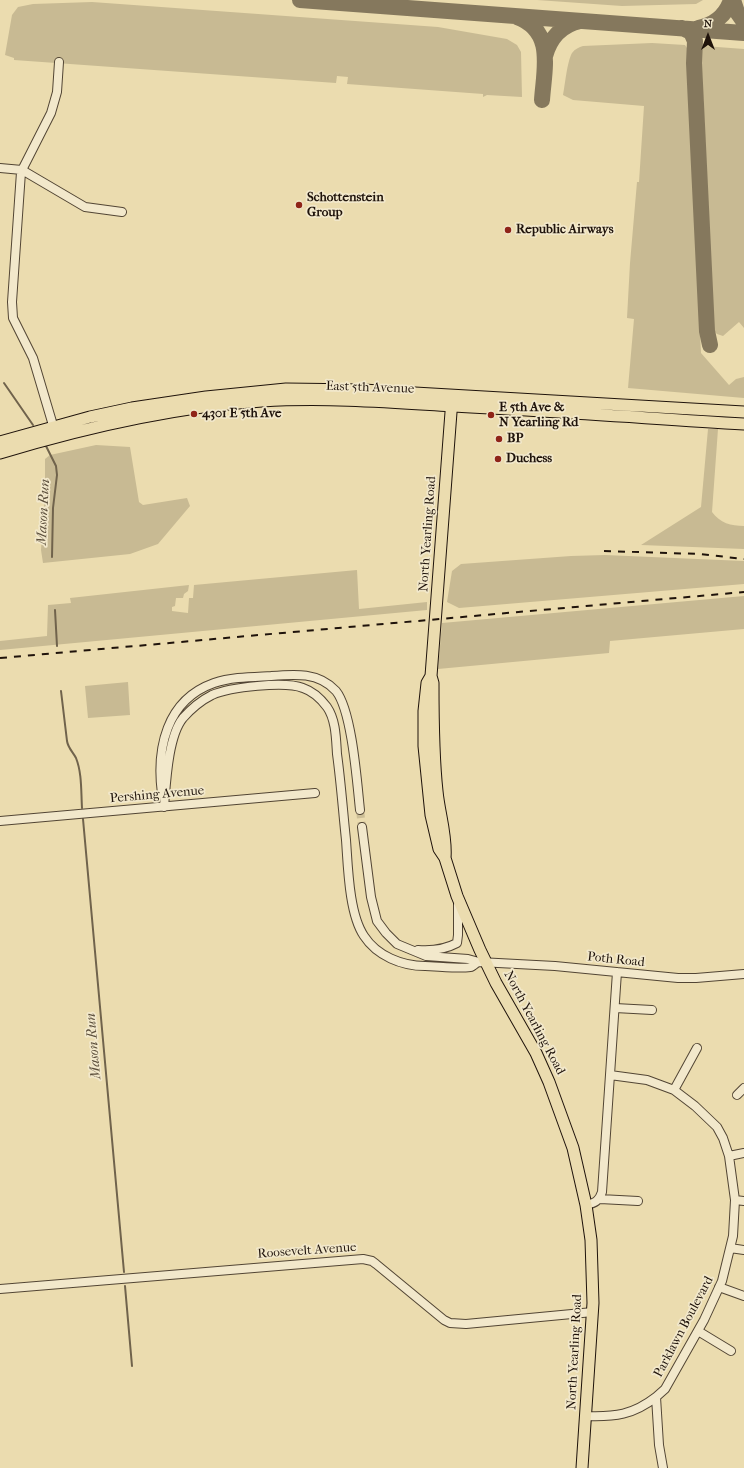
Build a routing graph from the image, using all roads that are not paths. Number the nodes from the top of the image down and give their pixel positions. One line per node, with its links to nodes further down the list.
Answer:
1 (59, 62): 3 (street)
2 (0, 168): 3 (street)
3 (22, 170): 4 (street); 8 (street)
4 (122, 212)
5 (452, 400): 6 (main road, East 5th Avenue); 7 (main road, East 5th Avenue); 8 (main road, East 5th Avenue); 16 (main road, North Yearling Road)
6 (744, 412)
7 (744, 424)
8 (55, 432): 9 (main road, East 5th Avenue); 10 (main road, East 5th Avenue)
9 (0, 442)
10 (0, 453)
11 (315, 793): 12 (street, Pershing Avenue)
12 (164, 807): 13 (street); 14 (street, Pershing Avenue); 18 (street)
13 (360, 810)
14 (0, 821)
15 (362, 827): 17 (street)
16 (457, 896): 17 (street); 18 (main road, North Yearling Road)
17 (412, 950): 18 (street)
18 (482, 962): 19 (street, Poth Road); 34 (main road, North Yearling Road)
19 (618, 972): 20 (street, Poth Road); 21 (street)
20 (744, 974)
21 (615, 1008): 22 (street); 24 (street)
22 (652, 1010)
23 (696, 1048): 26 (street)
24 (610, 1075): 26 (street, Parklawn Boulevard); 30 (street)
25 (744, 1088): 27 (street)
26 (674, 1090): 29 (street, Parklawn Boulevard)
27 (737, 1095)
28 (744, 1153): 29 (street)
29 (729, 1156): 31 (street, Parklawn Boulevard)
30 (600, 1199): 32 (street); 34 (street)
31 (735, 1200): 33 (street); 35 (street, Parklawn Boulevard)
32 (638, 1201)
33 (744, 1201)
34 (586, 1205): 40 (main road, North Yearling Road)
35 (730, 1248): 36 (street); 37 (street, Parklawn Boulevard)
36 (744, 1250)
37 (720, 1287): 39 (street); 41 (street, Parklawn Boulevard)
38 (0, 1289): 40 (street, Roosevelt Avenue)
39 (744, 1296)
40 (593, 1312): 44 (main road, North Yearling Road)
41 (698, 1331): 42 (street); 43 (street, Parklawn Boulevard)
42 (731, 1351)
43 (656, 1397): 44 (street, Parklawn Boulevard); 46 (street, Parklawn Boulevard)
44 (586, 1416): 45 (main road, North Yearling Road)
45 (582, 1468)
46 (663, 1468)

